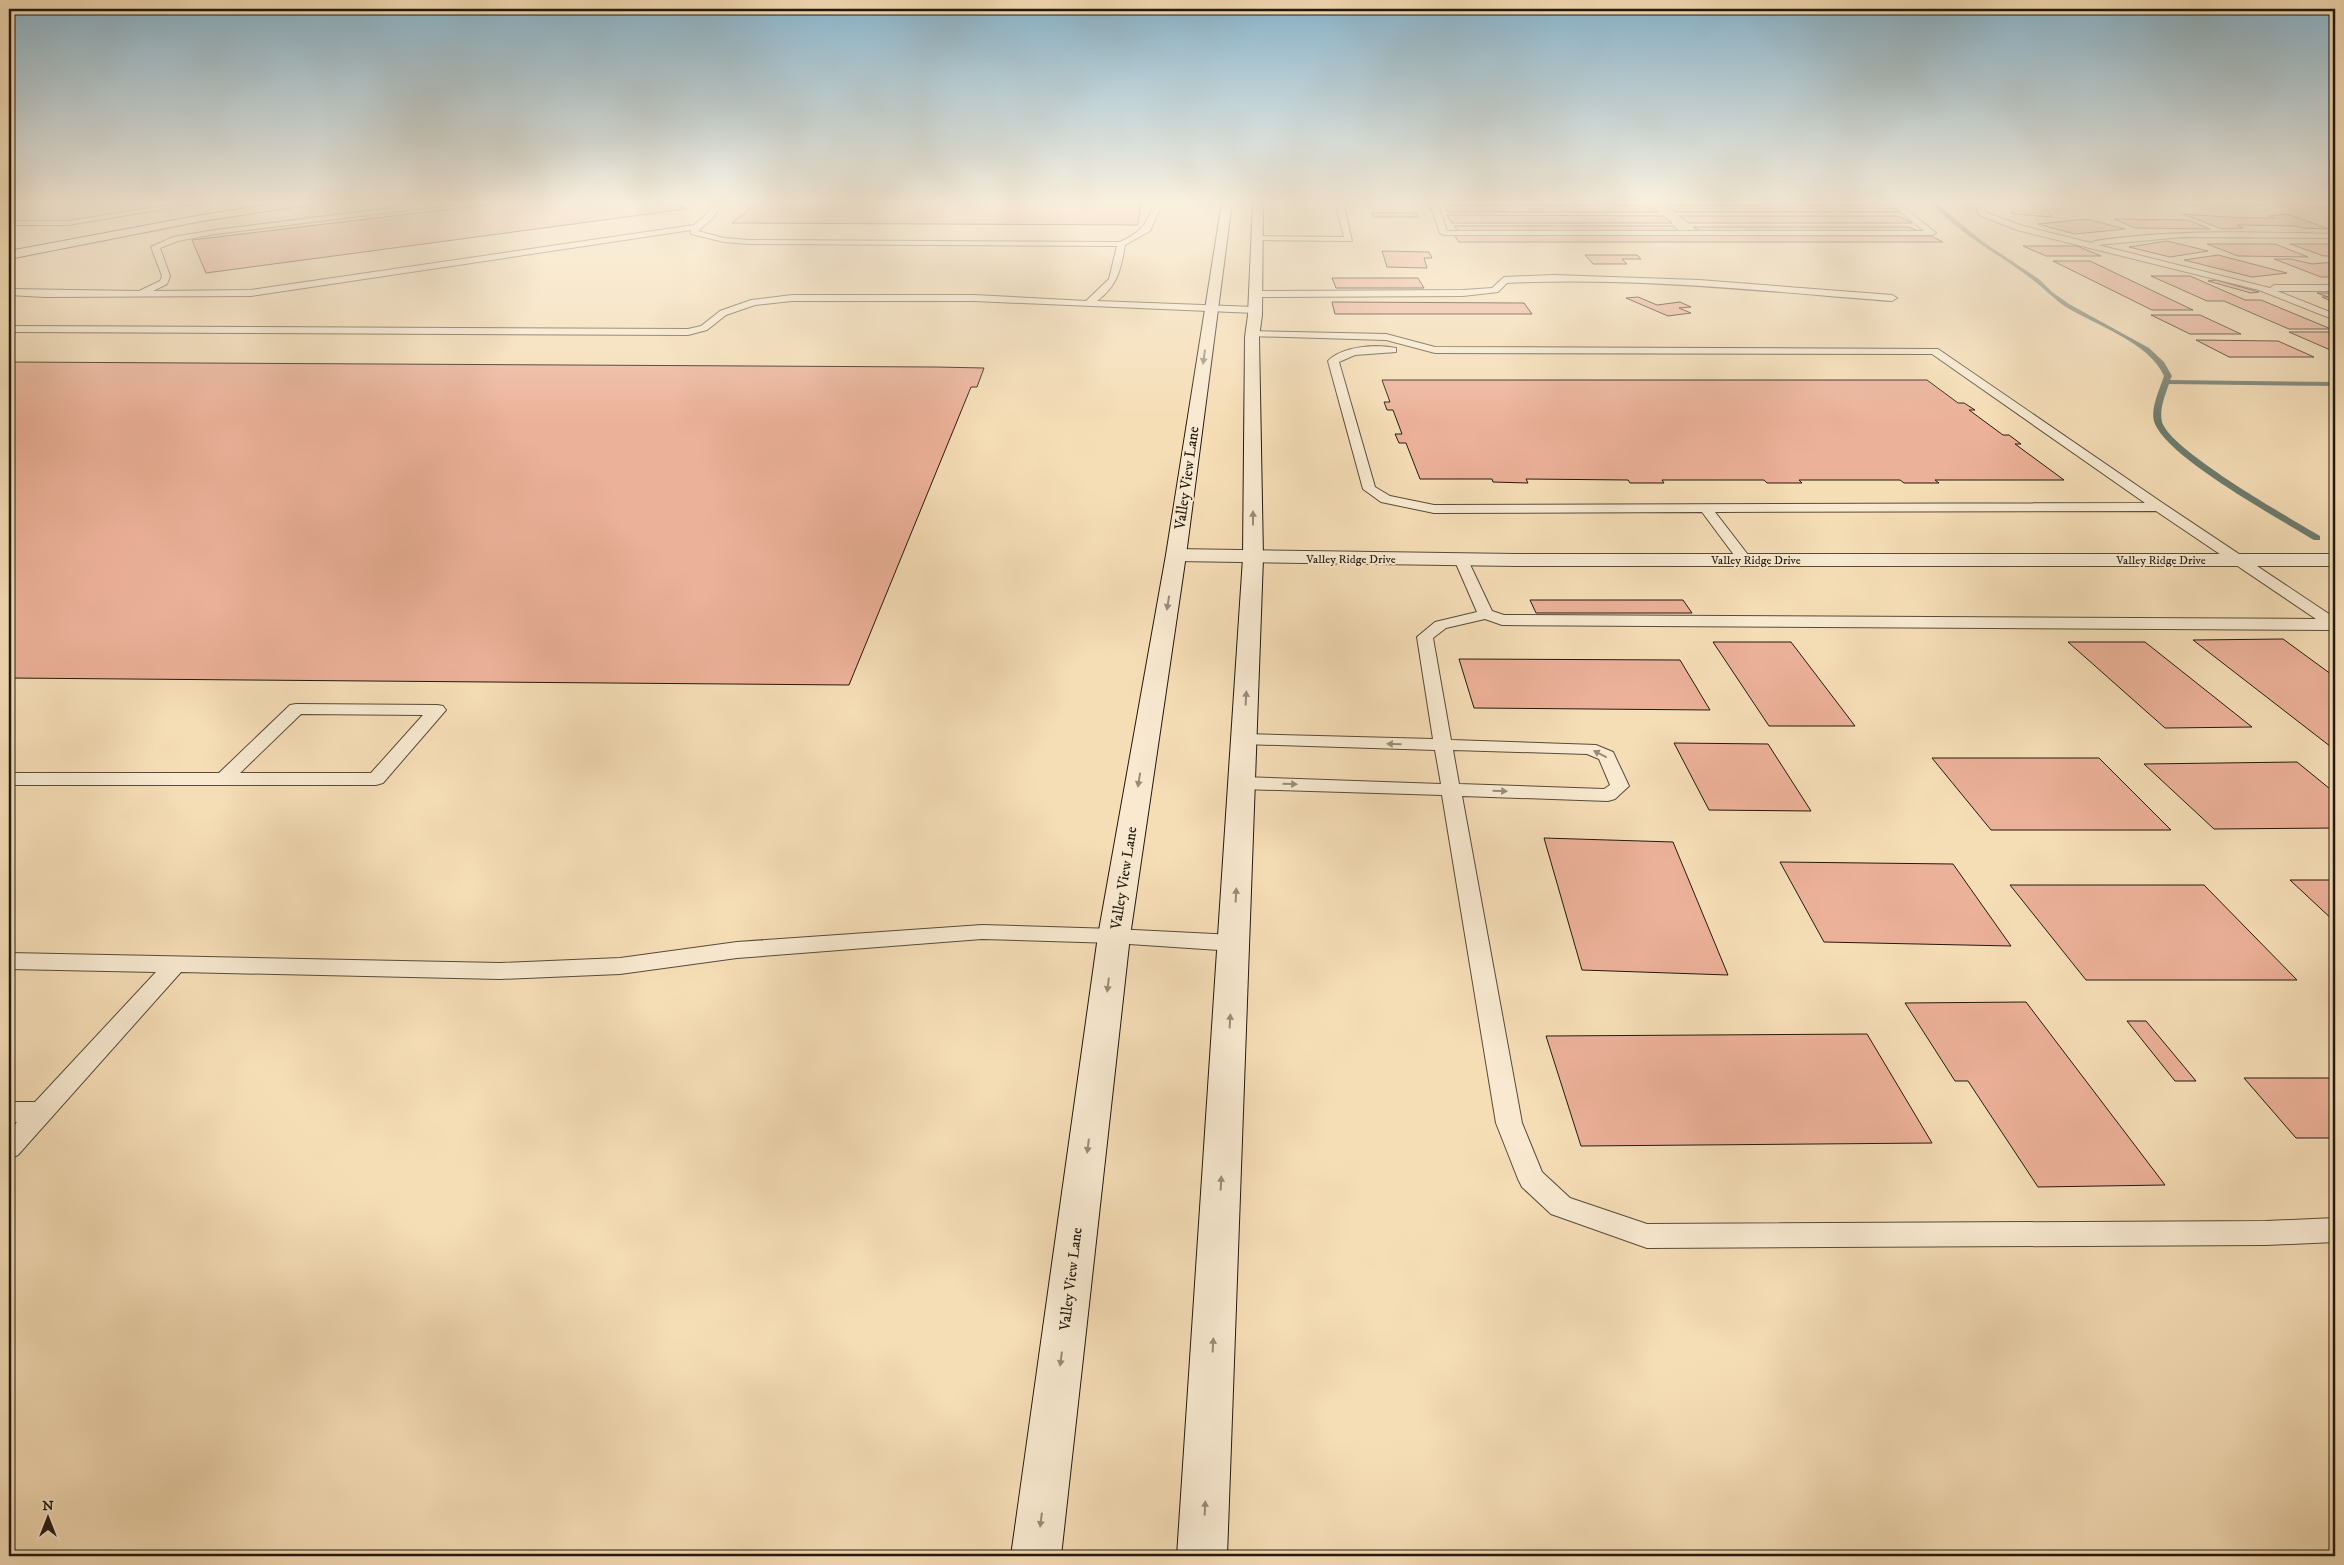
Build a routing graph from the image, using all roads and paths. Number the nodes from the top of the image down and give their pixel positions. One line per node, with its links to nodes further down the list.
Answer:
1 (166, 275): 10 (lane)
2 (372, 275): 10 (lane)
3 (1115, 275): 13 (lane)
4 (1215, 275): 14 (main road, Valley View Lane)
5 (1256, 275): 11 (main road)
6 (2210, 275): 7 (lane)
7 (2262, 288): 8 (lane); 16 (lane)
8 (2335, 288)
9 (9, 292): 10 (lane)
10 (138, 294)
11 (1255, 294): 12 (lane); 15 (main road)
12 (1892, 298)
13 (1088, 304): 14 (lane); 17 (lane)
14 (1210, 309): 15 (lane); 22 (main road, Valley View Lane, one-way to 22)
15 (1255, 310): 18 (main road)
16 (2335, 316)
17 (9, 329)
18 (1252, 334): 19 (lane); 23 (main road, one-way to 18)
19 (1435, 350): 20 (lane); 21 (lane)
20 (2159, 507): 21 (lane); 26 (lane)
21 (1706, 509): 25 (lane)
22 (1176, 555): 23 (main road, Valley Ridge Drive); 37 (main road, Valley View Lane, one-way to 37)
23 (1253, 558): 24 (main road, Valley Ridge Drive); 30 (main road, one-way to 23)
24 (1461, 559): 25 (main road, Valley Ridge Drive); 28 (lane)
25 (1745, 560): 26 (main road, Valley Ridge Drive)
26 (2241, 560): 27 (main road, Valley Ridge Drive); 29 (lane)
27 (2335, 560)
28 (1486, 614): 29 (lane); 31 (lane)
29 (2334, 625)
30 (1244, 739): 31 (lane, one-way to 30); 34 (main road)
31 (1443, 745): 36 (lane); 36 (lane, one-way to 31)
32 (9, 779): 33 (lane); 35 (lane)
33 (224, 779): 33 (lane)
34 (1242, 783): 36 (lane, one-way to 36); 38 (main road, one-way to 34)
35 (9, 786)
36 (1451, 790): 44 (lane)
37 (1114, 936): 38 (lane); 40 (lane); 45 (main road, Valley View Lane, one-way to 45)
38 (1234, 944): 46 (main road, one-way to 38)
39 (9, 961): 40 (lane)
40 (176, 964): 42 (lane)
41 (9, 1112): 42 (lane)
42 (41, 1112): 43 (lane)
43 (9, 1148)
44 (2335, 1230)
45 (1036, 1556)
46 (1202, 1556)

